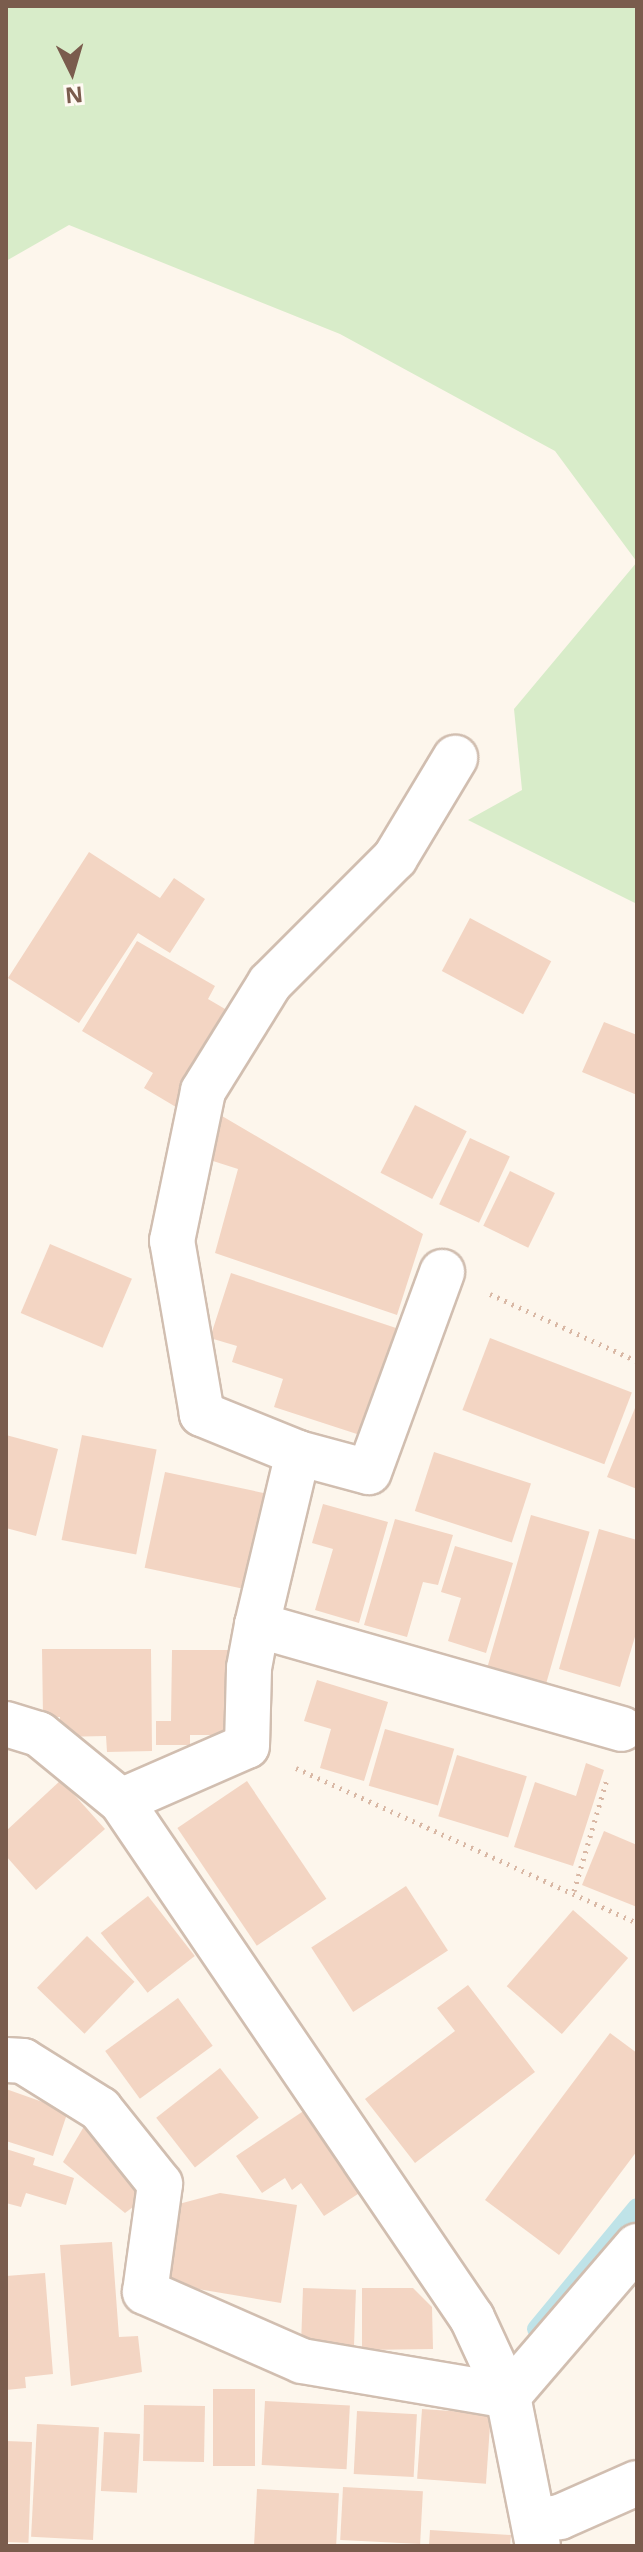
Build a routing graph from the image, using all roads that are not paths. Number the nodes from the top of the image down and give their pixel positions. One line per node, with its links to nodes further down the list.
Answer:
1 (455, 758): 3 (street)
2 (442, 1272): 3 (street)
3 (298, 1453): 4 (street)
4 (257, 1625): 6 (street); 7 (street)
5 (6, 1724): 7 (street)
6 (621, 1729)
7 (121, 1801): 10 (street)
8 (6, 2060): 10 (street)
9 (637, 2246): 10 (street)
10 (508, 2396): 12 (street)
11 (637, 2483): 12 (street)
12 (536, 2534)

